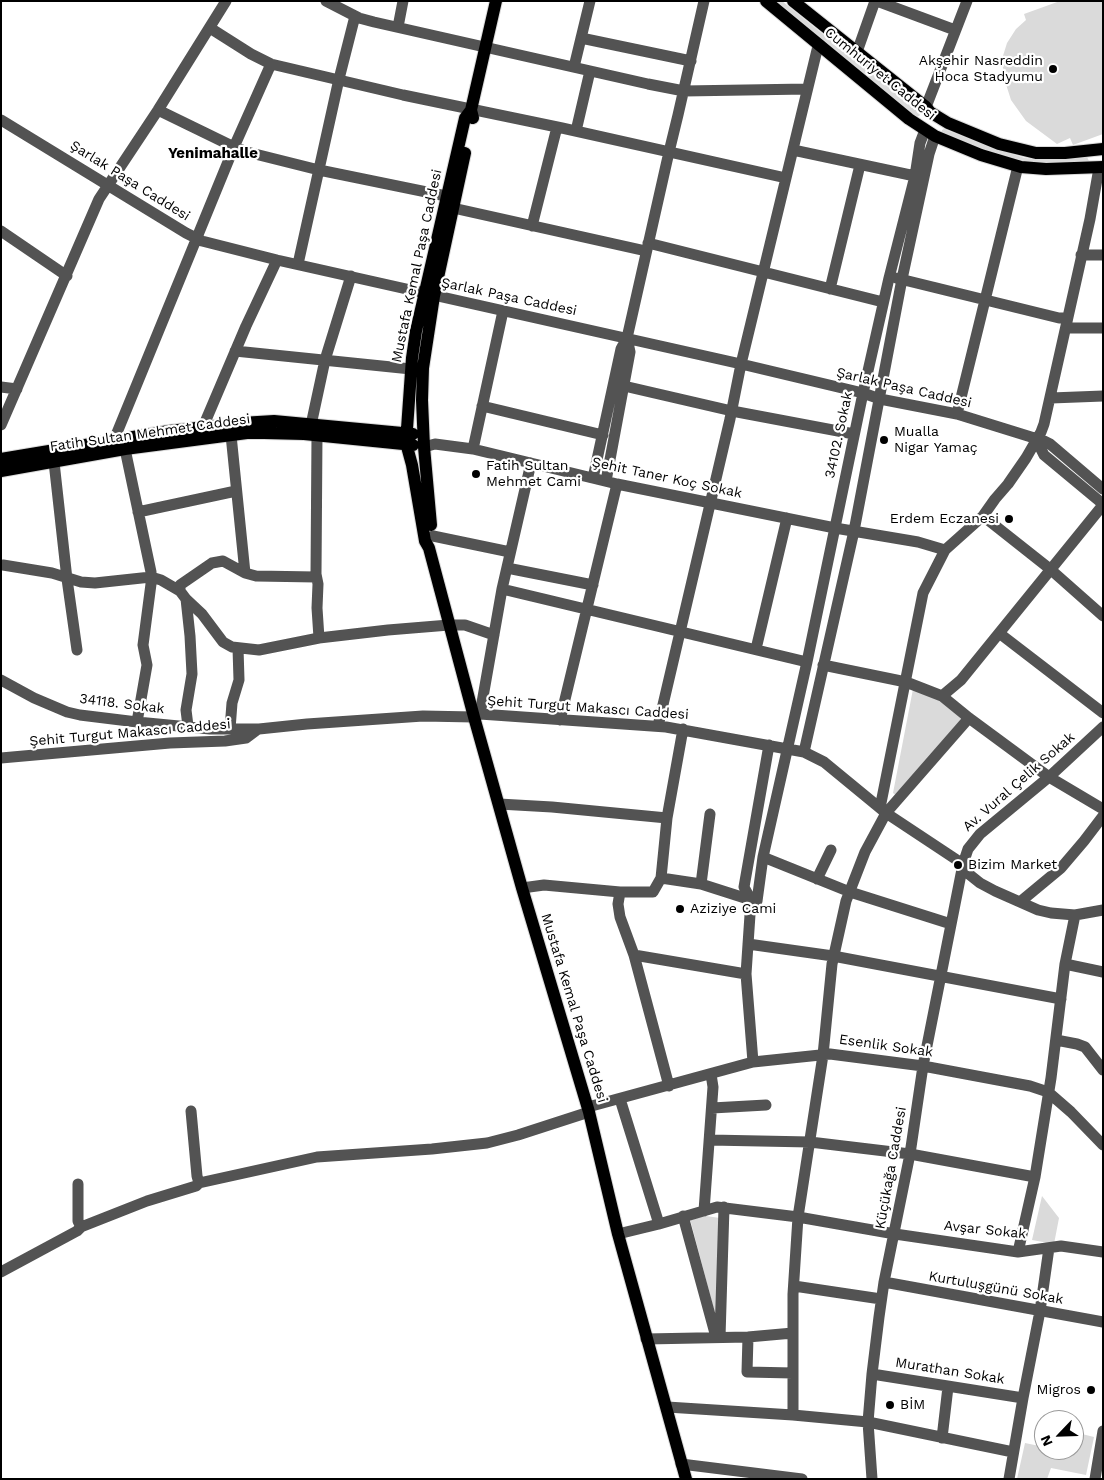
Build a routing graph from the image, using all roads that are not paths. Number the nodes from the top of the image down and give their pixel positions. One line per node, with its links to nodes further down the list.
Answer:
1 (226, 1): 12 (street)
2 (326, 1): 11 (street)
3 (403, 1): 13 (street)
4 (496, 1): 17 (main road, Mustafa Kemal Paşa Caddesi)
5 (590, 1): 15 (street)
6 (704, 1): 19 (street)
7 (766, 1): 16 (main road, Cumhuriyet Caddesi)
8 (793, 1): 18 (main road, Cumhuriyet Caddesi)
9 (876, 1): 14 (street); 18 (street)
10 (967, 1): 14 (street)
11 (355, 16): 13 (street); 23 (street)
12 (210, 28): 20 (street); 26 (street)
13 (398, 28): 17 (street)
14 (955, 30): 28 (street)
15 (581, 38): 19 (street); 21 (street)
16 (820, 45): 24 (street); 32 (main road, Cumhuriyet Caddesi)
17 (486, 47): 21 (street); 27 (main road, Mustafa Kemal Paşa Caddesi)
18 (857, 52): 28 (main road, Cumhuriyet Caddesi)
19 (690, 61): 25 (street)
20 (272, 64): 23 (street); 33 (street)
21 (574, 67): 22 (street)
22 (590, 71): 25 (street); 31 (street)
23 (339, 79): 27 (street); 40 (street)
24 (808, 89): 25 (street); 34 (street)
25 (684, 90): 36 (street)
26 (158, 110): 33 (street); 43 (street)
27 (471, 110): 30 (street); 44 (main road, Mustafa Kemal Paşa Caddesi); 45 (main road, Mustafa Kemal Paşa Caddesi)
28 (930, 111): 32 (main road); 35 (main road, Cumhuriyet Caddesi)
29 (1, 120): 43 (street, Şarlak Paşa Caddesi)
30 (557, 127): 31 (street); 46 (street)
31 (576, 131): 36 (street)
32 (930, 133): 38 (main road, Cumhuriyet Caddesi); 41 (street, 34102. Sokak); 58 (street)
33 (234, 147): 40 (street); 48 (street)
34 (793, 150): 37 (street); 42 (street)
35 (1100, 150): 39 (main road)
36 (668, 152): 42 (street); 49 (street)
37 (860, 165): 41 (street); 59 (street)
38 (1018, 166): 39 (main road, Cumhuriyet Caddesi); 61 (street)
39 (1101, 168): 50 (street)
40 (319, 170): 44 (street); 53 (street)
41 (914, 176): 57 (street, 34102. Sokak)
42 (786, 178): 54 (street)
43 (109, 185): 48 (street, Şarlak Paşa Caddesi); 55 (street)
44 (446, 196): 60 (main road, Mustafa Kemal Paşa Caddesi)
45 (453, 208): 46 (street); 60 (main road, Mustafa Kemal Paşa Caddesi)
46 (532, 226): 49 (street)
47 (1, 231): 55 (street)
48 (197, 239): 52 (street, Şarlak Paşa Caddesi); 89 (street)
49 (647, 247): 54 (street); 66 (street)
50 (1081, 255): 51 (street); 64 (street)
51 (1103, 255)
52 (277, 260): 53 (street, Şarlak Paşa Caddesi); 67 (street)
53 (298, 264): 56 (street, Şarlak Paşa Caddesi)
54 (763, 272): 59 (street); 69 (street)
55 (66, 276): 73 (street)
56 (351, 276): 60 (street, Şarlak Paşa Caddesi); 68 (street)
57 (889, 278): 58 (street); 62 (street, 34102. Sokak)
58 (902, 279): 61 (street); 77 (street)
59 (830, 289): 62 (street)
60 (429, 295): 63 (street, Şarlak Paşa Caddesi); 70 (main road, Mustafa Kemal Paşa Caddesi); 90 (main road, Mustafa Kemal Paşa Caddesi)
61 (986, 300): 64 (street); 80 (street)
62 (883, 302): 74 (street, 34102. Sokak)
63 (503, 311): 66 (street, Şarlak Paşa Caddesi); 78 (street)
64 (1067, 323): 65 (street); 76 (street)
65 (1103, 328)
66 (627, 338): 69 (street, Şarlak Paşa Caddesi); 72 (street); 86 (street)
67 (235, 351): 68 (street); 82 (street)
68 (325, 360): 70 (street); 83 (street)
69 (741, 364): 74 (street, Şarlak Paşa Caddesi); 79 (street)
70 (411, 369): 87 (main road, Mustafa Kemal Paşa Caddesi)
71 (1, 386): 73 (street)
72 (624, 386): 79 (street); 98 (street)
73 (17, 389): 81 (street)
74 (863, 393): 77 (street, Şarlak Paşa Caddesi); 84 (street, 34102. Sokak)
75 (1103, 396): 76 (street)
76 (1051, 398): 88 (street)
77 (880, 399): 80 (street, Şarlak Paşa Caddesi); 108 (street)
78 (482, 406): 86 (street); 92 (street)
79 (732, 411): 84 (street); 102 (street)
80 (957, 414): 88 (street, Şarlak Paşa Caddesi)
81 (1, 425)
82 (203, 427): 83 (main road, Fatih Sultan Mehmet Caddesi); 89 (main road, Fatih Sultan Mehmet Caddesi)
83 (314, 430): 85 (main road, Fatih Sultan Mehmet Caddesi); 87 (main road, Fatih Sultan Mehmet Caddesi); 117 (street)
84 (854, 434): 107 (street, 34102. Sokak)
85 (231, 435): 91 (main road, Fatih Sultan Mehmet Caddesi); 101 (street)
86 (603, 435): 97 (street)
87 (406, 438): 90 (main road, Fatih Sultan Mehmet Caddesi); 109 (main road, Mustafa Kemal Paşa Caddesi)
88 (1036, 439): 100 (street, Şarlak Paşa Caddesi); 103 (street); 105 (street)
89 (114, 440): 93 (main road, Fatih Sultan Mehmet Caddesi)
90 (427, 442): 92 (street, Şehit Taner Koç Sokak); 109 (main road, Mustafa Kemal Paşa Caddesi)
91 (125, 449): 94 (main road, Fatih Sultan Mehmet Caddesi); 104 (street)
92 (473, 449): 95 (street, Şehit Taner Koç Sokak)
93 (1, 459)
94 (54, 462): 96 (main road, Fatih Sultan Mehmet Caddesi); 118 (street)
95 (531, 463): 97 (street, Şehit Taner Koç Sokak); 111 (street)
96 (1, 471)
97 (594, 478): 98 (street, Şehit Taner Koç Sokak)
98 (606, 481): 99 (street, Şehit Taner Koç Sokak)
99 (618, 484): 102 (street, Şehit Taner Koç Sokak); 119 (street)
100 (1103, 489)
101 (236, 491): 104 (street); 115 (street)
102 (710, 502): 106 (street, Şehit Taner Koç Sokak); 125 (street)
103 (1103, 504): 114 (street)
104 (138, 512): 116 (street)
105 (983, 516): 110 (street); 114 (street)
106 (787, 518): 107 (street, Şehit Taner Koç Sokak); 130 (street)
107 (835, 528): 108 (street, Şehit Taner Koç Sokak); 132 (street, 34102. Sokak)
108 (854, 531): 110 (street, Şehit Taner Koç Sokak); 133 (street)
109 (431, 542): 111 (street); 124 (main road, Mustafa Kemal Paşa Caddesi)
110 (945, 550): 135 (street)
111 (510, 552): 113 (street)
112 (2, 565): 118 (street)
113 (507, 568): 119 (street); 120 (street)
114 (1050, 569): 123 (street); 126 (street)
115 (245, 573): 117 (street); 121 (street)
116 (151, 577): 118 (street); 121 (street); 141 (street)
117 (316, 577): 128 (street)
118 (66, 578): 131 (street)
119 (593, 585): 122 (street)
120 (502, 589): 122 (street); 127 (street)
121 (183, 595): 129 (street); 142 (street)
122 (587, 609): 125 (street); 140 (street)
123 (1103, 616)
124 (449, 625): 127 (street); 128 (street); 138 (main road, Mustafa Kemal Paşa Caddesi)
125 (679, 632): 130 (street); 143 (street)
126 (999, 633): 136 (street); 137 (street)
127 (494, 635): 138 (street)
128 (319, 638): 129 (street)
129 (238, 648): 145 (street)
130 (756, 649): 132 (street)
131 (77, 650)
132 (807, 662): 149 (street, 34102. Sokak)
133 (823, 665): 135 (street); 150 (street)
134 (1, 680): 141 (street, 34118. Sokak)
135 (906, 682): 136 (street); 155 (street)
136 (942, 696): 139 (street)
137 (1103, 713)
138 (477, 716): 140 (street, Şehit Turgut Makascı Caddesi); 146 (street, Şehit Turgut Makascı Caddesi); 153 (main road, Mustafa Kemal Paşa Caddesi)
139 (968, 718): 152 (street); 155 (street)
140 (560, 720): 143 (street, Şehit Turgut Makascı Caddesi)
141 (138, 722): 142 (street, 34118. Sokak)
142 (188, 726): 145 (street, Şehit Turgut Makascı Caddesi)
143 (658, 726): 147 (street, Şehit Turgut Makascı Caddesi)
144 (1103, 727): 152 (street, Av. Vural Çelik Sokak)
145 (230, 729): 146 (street, Şehit Turgut Makascı Caddesi)
146 (259, 729): 151 (street, Şehit Turgut Makascı Caddesi)
147 (682, 729): 148 (street, Şehit Turgut Makascı Caddesi); 158 (street)
148 (769, 745): 149 (street, Şehit Turgut Makascı Caddesi); 168 (street)
149 (788, 749): 150 (street, Şehit Turgut Makascı Caddesi); 160 (street, 34102. Sokak)
150 (804, 752): 155 (street, Şehit Turgut Makascı Caddesi)
151 (1, 758)
152 (1049, 777): 154 (street); 161 (street, Av. Vural Çelik Sokak)
153 (499, 804): 158 (street); 165 (main road, Mustafa Kemal Paşa Caddesi)
154 (1103, 809)
155 (883, 810): 161 (street, Şehit Turgut Makascı Caddesi); 167 (street)
156 (710, 814): 164 (street)
157 (1103, 816): 169 (street)
158 (667, 818): 162 (street)
159 (830, 850): 163 (street)
160 (763, 857): 163 (street); 168 (street, 34102. Sokak)
161 (963, 864): 169 (street, Şehit Turgut Makascı Caddesi); 172 (street, Küçükağa Caddesi)
162 (661, 878): 164 (street); 166 (street)
163 (817, 879): 167 (street)
164 (700, 884): 168 (street)
165 (522, 888): 166 (street); 192 (main road, Mustafa Kemal Paşa Caddesi)
166 (620, 892): 174 (street)
167 (850, 892): 172 (street); 175 (street)
168 (751, 900): 173 (street)
169 (1020, 902): 171 (street, Şehit Turgut Makascı Caddesi)
170 (1103, 910): 171 (street, Şehit Turgut Makascı Caddesi)
171 (1076, 915): 176 (street)
172 (951, 924): 179 (street, Küçükağa Caddesi)
173 (748, 944): 175 (street); 178 (street)
174 (634, 955): 178 (street); 187 (street)
175 (833, 956): 179 (street); 182 (street)
176 (1065, 964): 177 (street); 180 (street)
177 (1103, 972)
178 (746, 974): 183 (street)
179 (942, 976): 180 (street); 184 (street, Küçükağa Caddesi)
180 (1061, 999): 181 (street)
181 (1056, 1040): 185 (street); 188 (street)
182 (823, 1055): 183 (street, Esenlik Sokak); 184 (street, Esenlik Sokak); 195 (street)
183 (753, 1062): 186 (street, Esenlik Sokak)
184 (923, 1066): 188 (street, Esenlik Sokak); 197 (street, Küçükağa Caddesi)
185 (1103, 1070)
186 (711, 1074): 187 (street, Esenlik Sokak); 191 (street)
187 (669, 1086): 189 (street, Esenlik Sokak)
188 (1048, 1092): 196 (street, Esenlik Sokak); 198 (street)
189 (620, 1100): 192 (street, Esenlik Sokak); 205 (street)
190 (766, 1105): 191 (street)
191 (712, 1108): 194 (street)
192 (589, 1110): 199 (street, Esenlik Sokak); 207 (main road, Mustafa Kemal Paşa Caddesi)
193 (191, 1111): 199 (street)
194 (710, 1140): 195 (street); 202 (street)
195 (810, 1142): 197 (street); 204 (street)
196 (1103, 1145)
197 (910, 1154): 198 (street); 208 (street, Küçükağa Caddesi)
198 (1035, 1176): 210 (street)
199 (199, 1183): 206 (street, Esenlik Sokak)
200 (78, 1184): 206 (street)
201 (724, 1207): 202 (street, Avşar Sokak); 204 (street, Avşar Sokak); 219 (street)
202 (704, 1211): 203 (street, Avşar Sokak)
203 (683, 1216): 205 (street, Avşar Sokak); 219 (street)
204 (798, 1216): 208 (street, Avşar Sokak); 214 (street)
205 (659, 1224): 207 (street, Avşar Sokak)
206 (81, 1227): 212 (street, Esenlik Sokak)
207 (618, 1234): 221 (main road, Mustafa Kemal Paşa Caddesi)
208 (895, 1234): 210 (street, Avşar Sokak); 213 (street, Küçükağa Caddesi)
209 (1049, 1248): 210 (street, Avşar Sokak); 211 (street, Avşar Sokak); 216 (street)
210 (1018, 1252)
211 (1103, 1252)
212 (1, 1272)
213 (884, 1282): 215 (street, Küçükağa Caddesi); 216 (street, Kurtuluşgünü Sokak)
214 (794, 1286): 215 (street); 218 (street)
215 (881, 1299): 223 (street, Küçükağa Caddesi)
216 (1040, 1311): 217 (street, Kurtuluşgünü Sokak); 225 (street)
217 (1103, 1322)
218 (793, 1333): 220 (street); 222 (street)
219 (718, 1337): 220 (street); 221 (street)
220 (748, 1337): 222 (street)
221 (646, 1339): 226 (main road, Mustafa Kemal Paşa Caddesi)
222 (793, 1373): 227 (street)
223 (872, 1374): 224 (street, Murathan Sokak); 228 (street, Küçükağa Caddesi)
224 (948, 1387): 225 (street, Murathan Sokak); 230 (street)
225 (1023, 1398): 231 (street)
226 (666, 1407): 227 (street); 232 (main road, Mustafa Kemal Paşa Caddesi)
227 (793, 1415): 228 (street)
228 (868, 1422): 230 (street); 235 (street, Küçükağa Caddesi)
229 (1103, 1431): 237 (street)
230 (942, 1438): 231 (street)
231 (1013, 1452): 236 (street)
232 (681, 1464): 233 (main road, Mustafa Kemal Paşa Caddesi); 234 (street)
233 (686, 1479)
234 (802, 1479)
235 (872, 1479)
236 (1009, 1479)
237 (1095, 1479)

